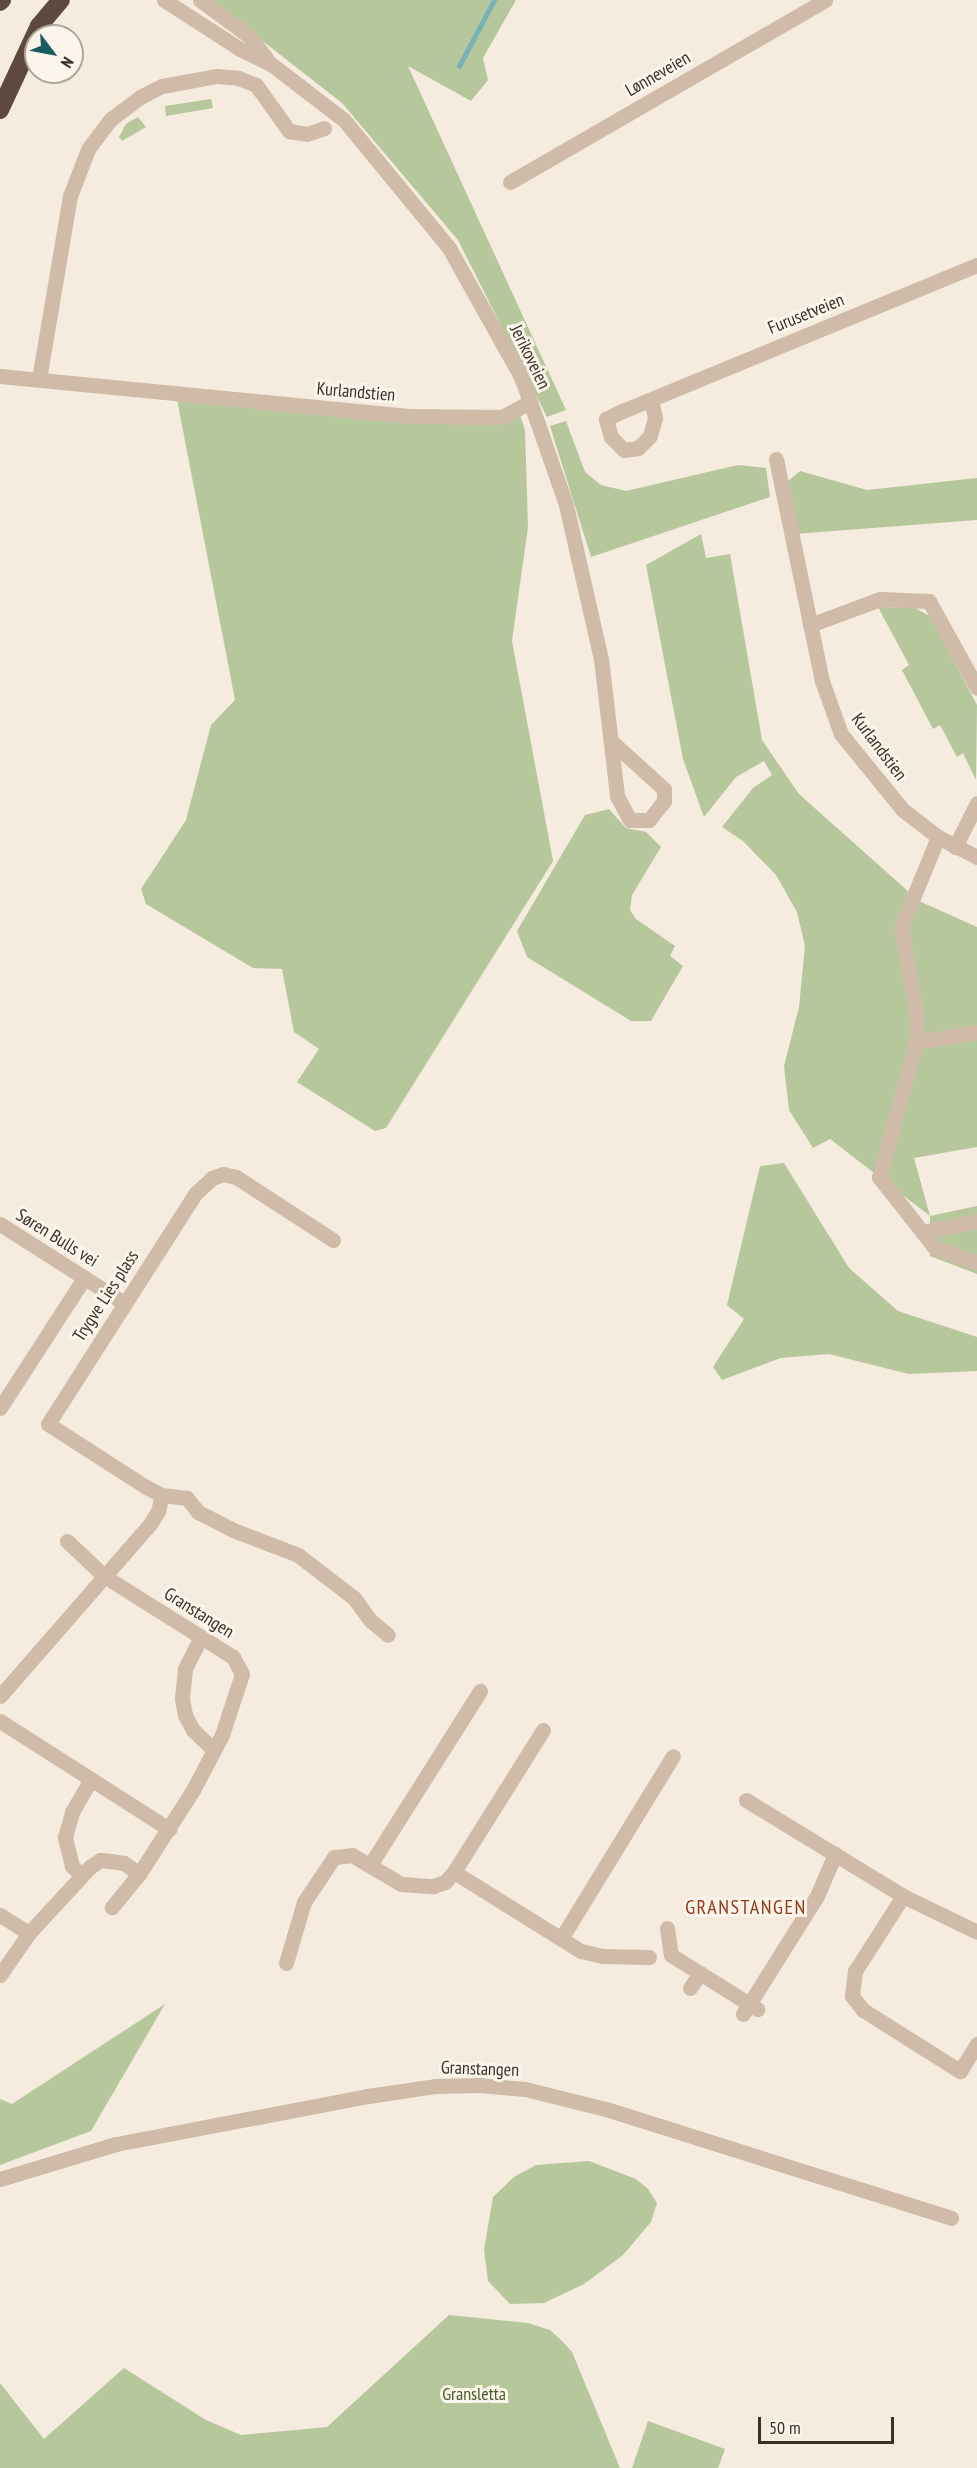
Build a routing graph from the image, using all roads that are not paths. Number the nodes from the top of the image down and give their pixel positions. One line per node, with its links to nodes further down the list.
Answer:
1 (61, 0): 6 (highway)
2 (164, 0): 5 (street, Jerikoveien)
3 (200, 0): 5 (street, Jerikoveien)
4 (825, 0): 8 (street, Lønneveien)
5 (271, 64): 13 (street, Jerikoveien)
6 (0, 110)
7 (324, 128): 11 (street)
8 (510, 182)
9 (977, 265): 12 (street, Furusetveien)
10 (0, 376): 11 (street, Kurlandstien)
11 (39, 379): 13 (street, Kurlandstien)
12 (651, 400)
13 (530, 402): 17 (street, Jerikoveien)
14 (776, 459): 15 (street, Kurlandstien)
15 (810, 625): 16 (street); 19 (street, Kurlandstien)
16 (977, 688)
17 (612, 742): 17 (street, Jerikoveien)
18 (977, 802): 20 (street)
19 (938, 837): 20 (street, Kurlandstien); 23 (street)
20 (955, 847): 21 (street, Kurlandstien)
21 (977, 857)
22 (977, 1032): 23 (street)
23 (916, 1042): 26 (street)
24 (977, 1221): 26 (street)
25 (0, 1224): 29 (street, Søren Bulls vei)
26 (922, 1232): 28 (street)
27 (333, 1240): 30 (street, Trygve Lies plass)
28 (977, 1263)
29 (84, 1278): 30 (street, Søren Bulls vei); 31 (street)
30 (124, 1303): 32 (street, Trygve Lies plass)
31 (0, 1408)
32 (162, 1495): 34 (street); 35 (street, Trygve Lies plass)
33 (67, 1541): 34 (street, Granstangen)
34 (105, 1576): 36 (street, Granstangen); 38 (street)
35 (388, 1635)
36 (201, 1636): 41 (street); 41 (street, Granstangen)
37 (480, 1691): 47 (street)
38 (0, 1696)
39 (0, 1721): 43 (street)
40 (543, 1730): 48 (street)
41 (214, 1750): 45 (street, Granstangen)
42 (673, 1756): 57 (street)
43 (91, 1779): 45 (street); 50 (street)
44 (746, 1800): 46 (street)
45 (170, 1828): 49 (street, Granstangen)
46 (835, 1854): 51 (street); 60 (street)
47 (370, 1865): 48 (street); 59 (street)
48 (454, 1872): 57 (street)
49 (139, 1874): 50 (street); 52 (street, Granstangen)
50 (81, 1875): 56 (street)
51 (903, 1896): 55 (street); 63 (street)
52 (112, 1907)
53 (0, 1915): 56 (street)
54 (667, 1928): 60 (street)
55 (977, 1932)
56 (29, 1933): 61 (street)
57 (562, 1937): 58 (street)
58 (649, 1957)
59 (286, 1963)
60 (700, 1973): 62 (street)
61 (0, 1975)
62 (690, 1988)
63 (977, 2044)
64 (0, 2179): 65 (street, Granstangen)
65 (951, 2218)

